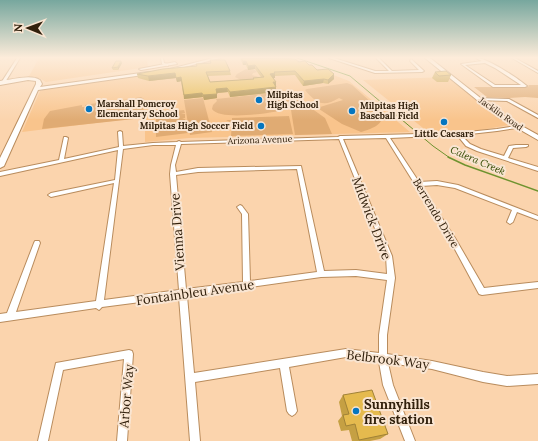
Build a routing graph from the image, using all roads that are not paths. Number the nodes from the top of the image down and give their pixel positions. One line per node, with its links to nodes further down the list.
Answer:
1 (91, 79): 7 (street)
2 (455, 79): 8 (street, Jacklin Road)
3 (458, 79): 8 (street, Jacklin Road)
4 (483, 79): 5 (street)
5 (516, 79)
6 (1, 83): 7 (street)
7 (38, 87): 23 (street)
8 (481, 98): 9 (street); 10 (street, Jacklin Road)
9 (538, 117)
10 (519, 126): 12 (street, Arizona Avenue); 13 (street, Jacklin Road); 17 (street, Jacklin Road)
11 (120, 132): 20 (street)
12 (458, 134): 14 (street, Arizona Avenue); 21 (street)
13 (538, 134)
14 (387, 136): 15 (street, Arizona Avenue); 28 (street, Berrendo Drive)
15 (340, 137): 18 (street, Arizona Avenue); 36 (street, Midwick Drive)
16 (66, 138): 22 (street)
17 (538, 138)
18 (179, 142): 20 (street, Arizona Avenue); 26 (street, Vienna Drive)
19 (526, 146): 21 (street)
20 (121, 148): 22 (street, Arizona Avenue); 27 (street)
21 (505, 159): 24 (street)
22 (61, 160): 25 (street, Arizona Avenue)
23 (0, 166)
24 (538, 169)
25 (0, 174)
26 (173, 174): 35 (street); 39 (street, Vienna Drive)
27 (117, 181): 29 (street); 40 (street)
28 (418, 184): 31 (street); 38 (street, Berrendo Drive)
29 (51, 195)
30 (240, 207): 37 (street)
31 (515, 209): 32 (street); 33 (street)
32 (538, 218)
33 (510, 222)
34 (38, 242): 41 (street)
35 (321, 274): 36 (street, Fontainbleu Avenue); 37 (street, Fontainbleu Avenue)
36 (391, 278): 43 (street, Midwick Drive)
37 (247, 285): 39 (street, Fontainbleu Avenue)
38 (538, 285)
39 (182, 295): 40 (street, Fontainbleu Avenue); 45 (street, Vienna Drive)
40 (99, 306): 41 (street, Fontainbleu Avenue)
41 (10, 317): 42 (street, Fontainbleu Avenue)
42 (0, 318)
43 (384, 359): 44 (street, Belbrook Way); 46 (street, Belbrook Way); 51 (street, Midwick Drive)
44 (284, 364): 45 (street, Belbrook Way); 47 (street)
45 (190, 378): 50 (street, Vienna Drive)
46 (538, 379)
47 (292, 411)
48 (43, 441): 49 (street, Arbor Way)
49 (122, 441)
50 (195, 441)
51 (410, 441)

